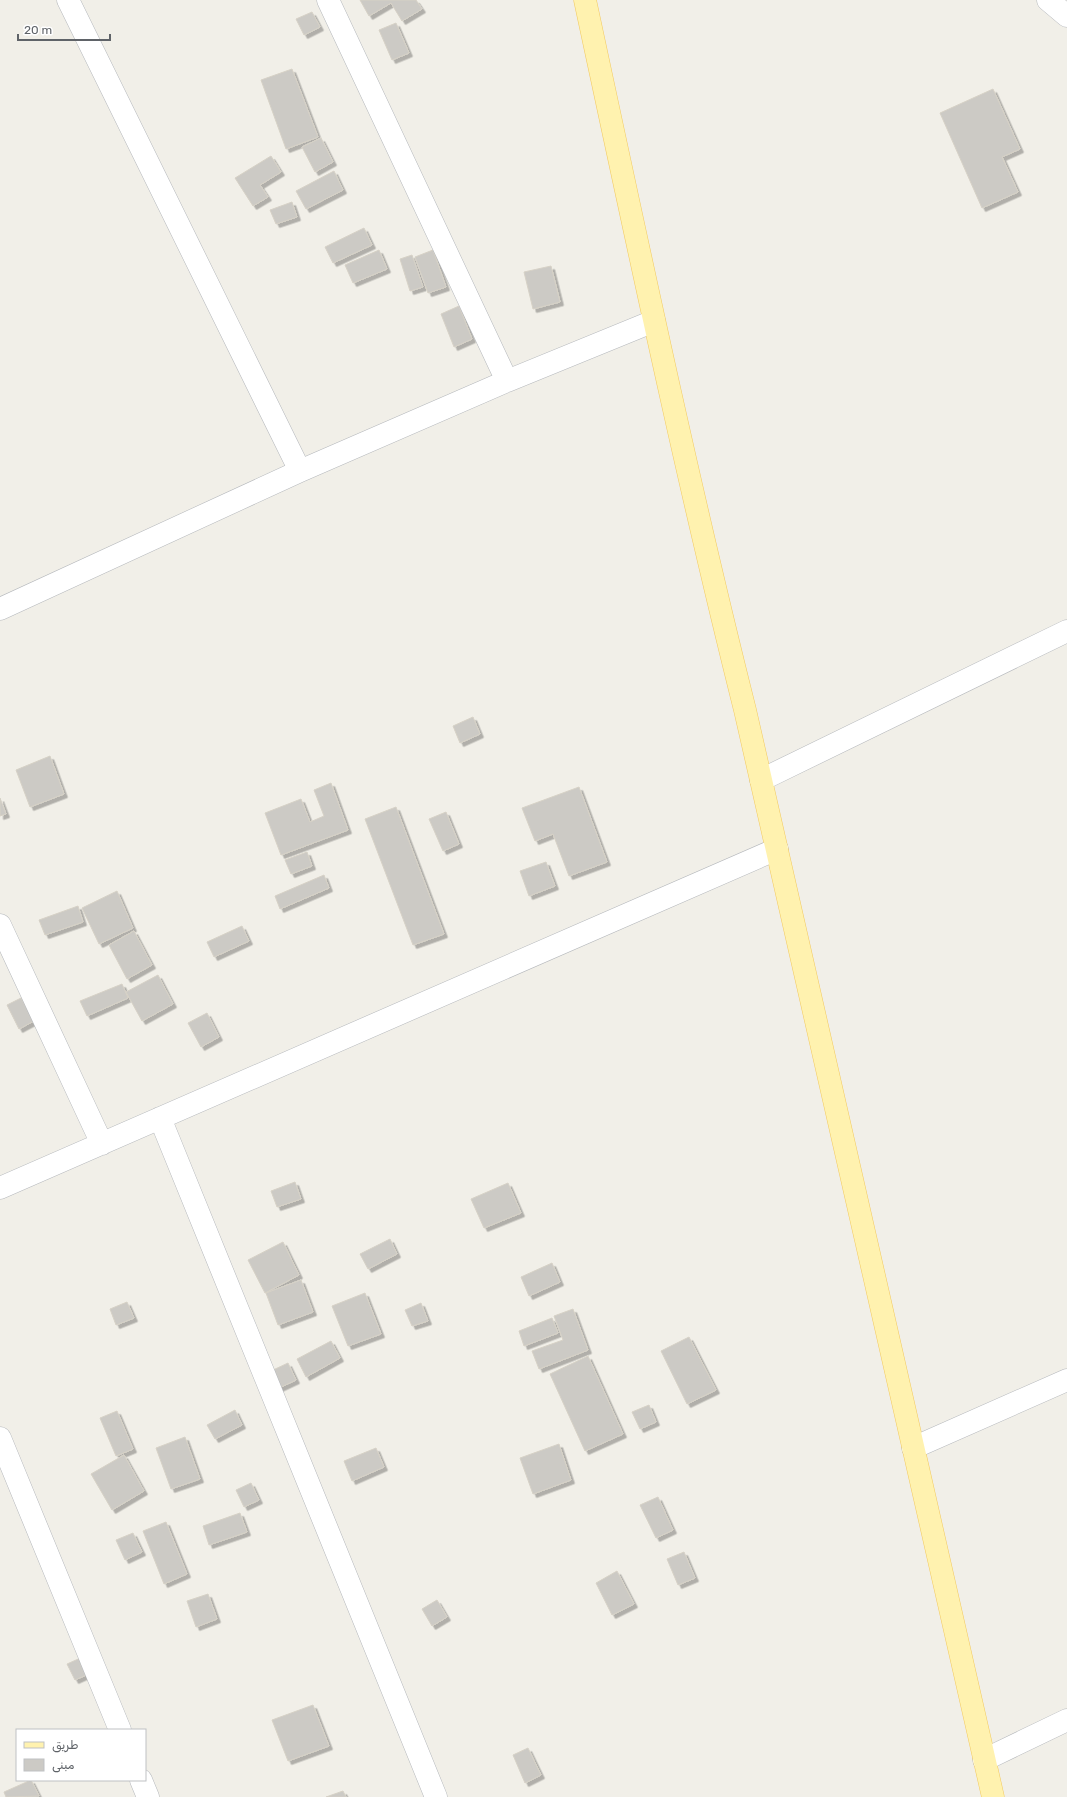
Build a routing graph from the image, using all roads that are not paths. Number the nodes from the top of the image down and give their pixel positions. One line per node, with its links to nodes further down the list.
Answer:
1 (68, 0): 8 (street)
2 (328, 0): 7 (street)
3 (585, 0): 6 (main road)
4 (1048, 0): 5 (street)
5 (1067, 16)
6 (654, 321): 7 (street); 11 (main road)
7 (507, 381): 8 (street)
8 (300, 471): 9 (street)
9 (0, 609)
10 (1067, 631): 11 (street)
11 (761, 780): 12 (main road)
12 (777, 849): 14 (street); 19 (main road)
13 (0, 925): 15 (street)
14 (160, 1118): 15 (street); 25 (street)
15 (102, 1144): 16 (street)
16 (0, 1188)
17 (1067, 1380): 19 (street)
18 (0, 1438): 21 (street)
19 (913, 1448): 22 (main road)
20 (1067, 1720): 22 (street)
21 (120, 1729)
22 (984, 1760): 26 (main road)
23 (141, 1781): 24 (street)
24 (148, 1797)
25 (436, 1797)
26 (993, 1797)

